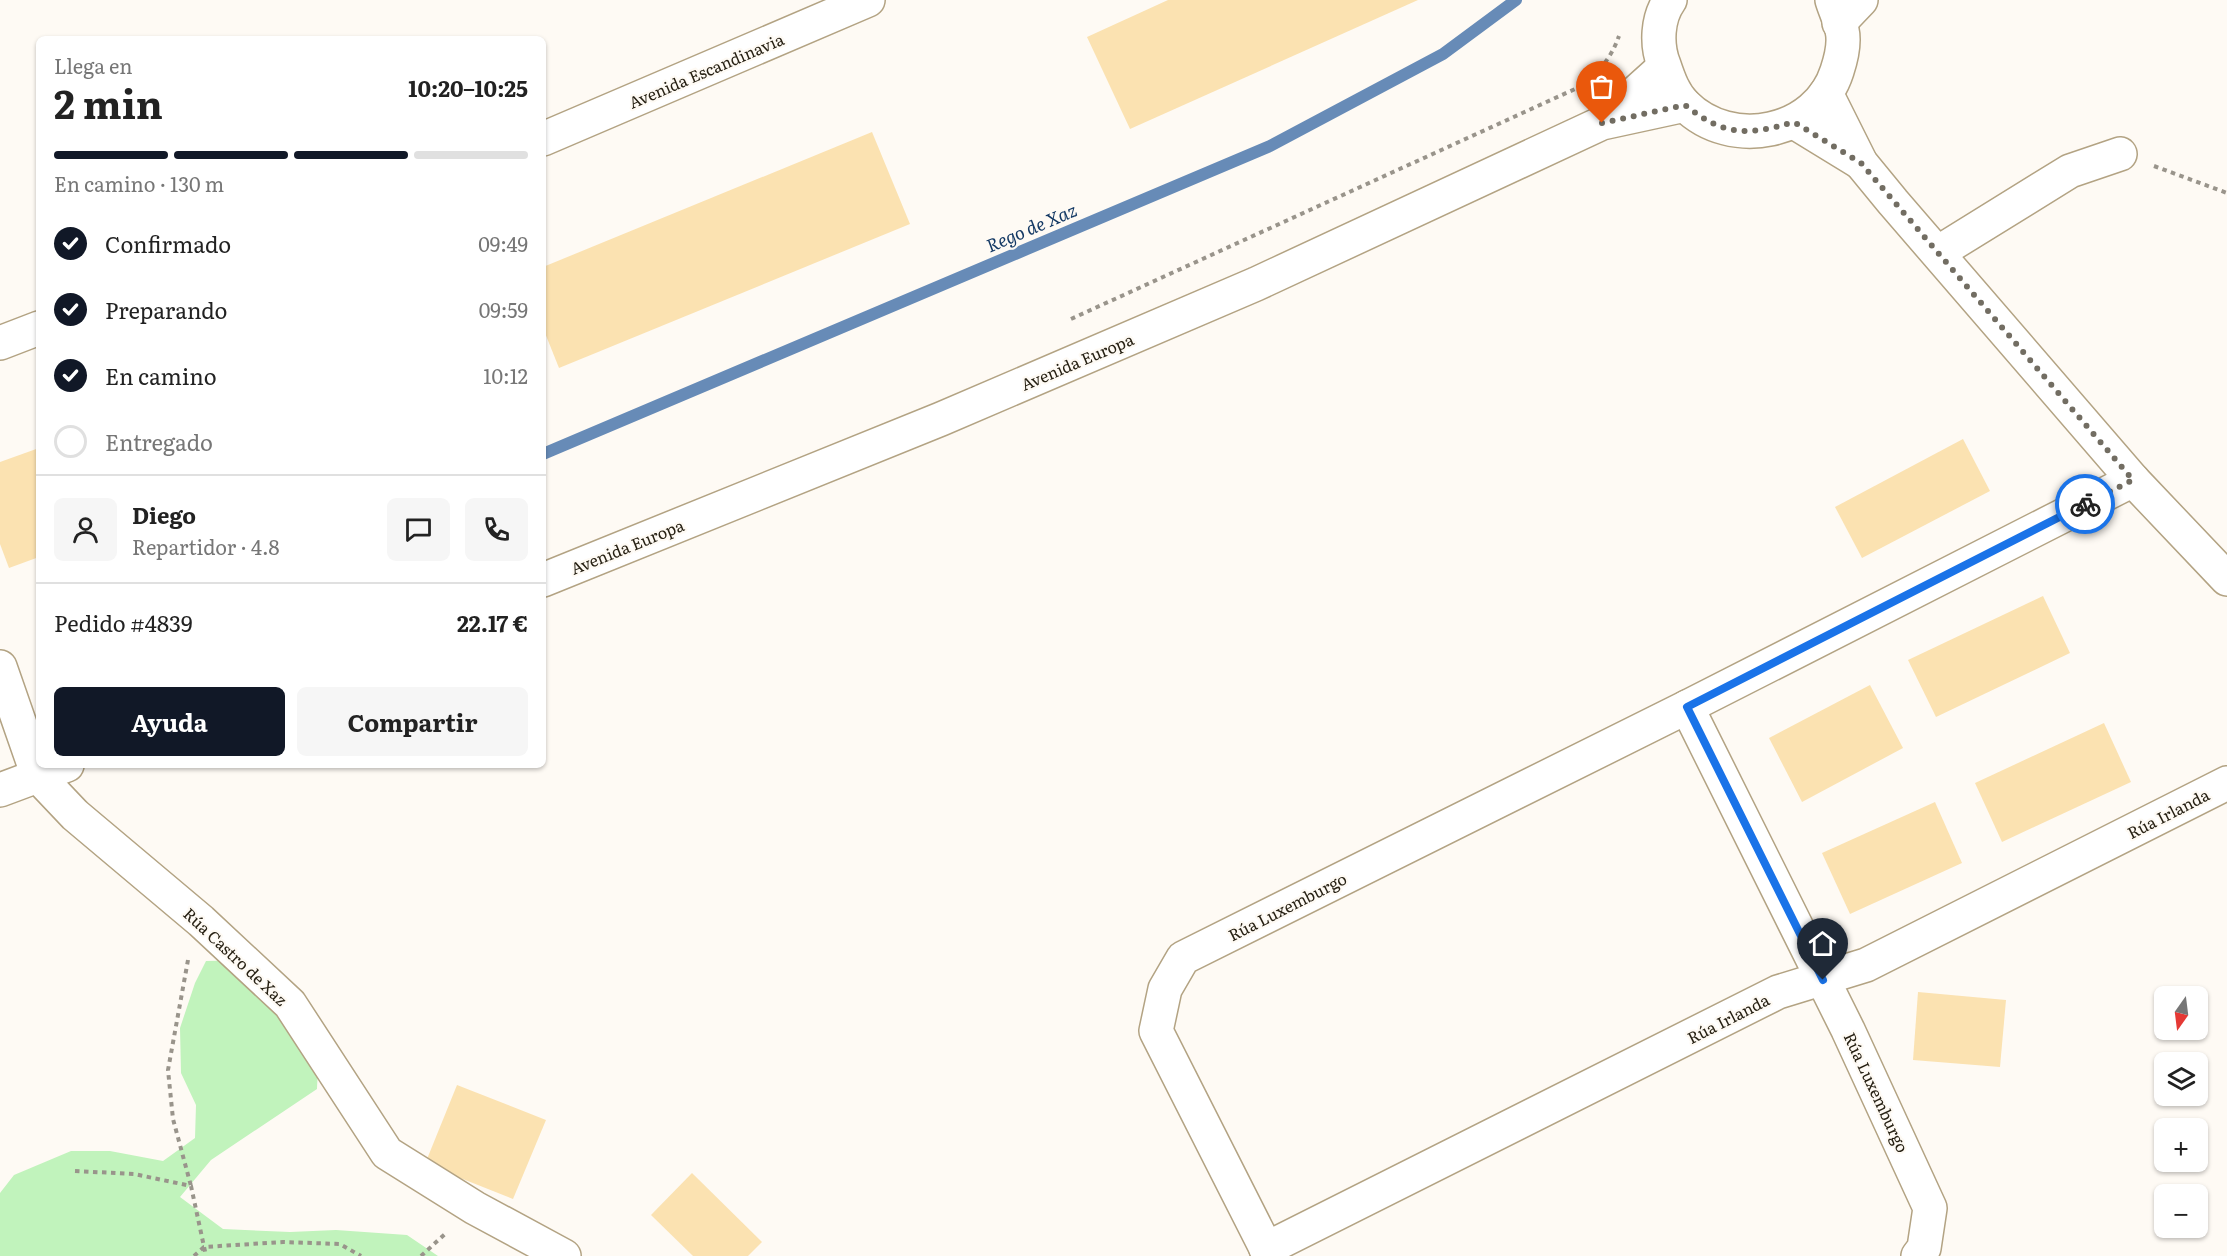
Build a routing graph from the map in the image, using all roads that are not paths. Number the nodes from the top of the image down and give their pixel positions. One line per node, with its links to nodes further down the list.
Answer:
1 (868, 0): 9 (street, Avenida Escandinavia)
2 (1670, 0): 4 (street)
3 (1844, 8): 5 (street)
4 (1664, 68): 6 (street); 8 (street, Avenida Europa)
5 (1826, 93): 7 (street); 11 (street)
6 (1685, 105): 7 (street); 8 (street, Avenida Europa)
7 (1794, 122): 11 (street)
8 (1602, 123): 16 (street, Avenida Europa)
9 (546, 138)
10 (2120, 154): 12 (street)
11 (1861, 163): 12 (street)
12 (1939, 252): 15 (street)
13 (36, 329): 14 (street)
14 (0, 343)
15 (2133, 480): 17 (street); 19 (street, Rúa Luxemburgo)
16 (546, 579)
17 (2227, 579)
18 (0, 667): 20 (street, Rúa Castro de Xaz)
19 (1687, 707): 24 (street, Rúa Luxemburgo); 25 (street, Rúa Luxemburgo)
20 (36, 738)
21 (52, 770): 23 (street); 26 (street, Rúa Castro de Xaz)
22 (2227, 783): 24 (street, Rúa Irlanda)
23 (0, 790)
24 (1823, 980): 25 (street, Rúa Irlanda); 27 (street, Rúa Luxemburgo)
25 (1268, 1252)
26 (564, 1256)
27 (1918, 1256)

